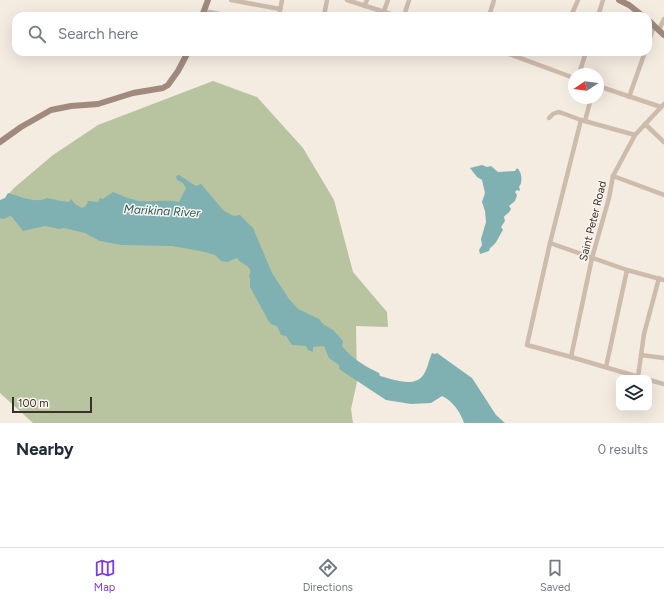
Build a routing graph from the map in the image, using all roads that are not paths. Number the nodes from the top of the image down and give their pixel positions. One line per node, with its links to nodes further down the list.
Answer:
1 (208, 0): 16 (street)
2 (231, 0): 14 (street)
3 (282, 0): 14 (street)
4 (327, 0): 18 (street)
5 (347, 0): 13 (street)
6 (367, 0): 13 (street)
7 (388, 0): 15 (street)
8 (409, 0): 19 (street)
9 (494, 0): 20 (street)
10 (578, 0): 21 (street)
11 (603, 0): 22 (street)
12 (619, 0): 23 (street)
13 (364, 6): 15 (street)
14 (280, 9): 17 (street)
15 (384, 11)
16 (204, 12)
17 (280, 12)
18 (325, 12)
19 (405, 12)
20 (490, 12)
21 (573, 12)
22 (599, 12)
23 (637, 12)
24 (664, 19): 25 (street)
25 (659, 30): 26 (street)
26 (652, 39)
27 (186, 56): 41 (street)
28 (515, 56): 32 (street)
29 (585, 56): 31 (street)
30 (644, 56): 34 (street)
31 (581, 68)
32 (568, 76)
33 (604, 88): 34 (street)
34 (630, 97): 36 (street)
35 (589, 104): 38 (street)
36 (663, 106): 39 (street, Saint Peter Road)
37 (549, 118): 38 (street)
38 (583, 120): 40 (street); 45 (street)
39 (645, 124): 40 (street, Saint Peter Road); 42 (street)
40 (635, 135): 43 (street, Saint Peter Road)
41 (0, 142)
42 (664, 142)
43 (613, 176): 44 (street); 46 (street, Saint Peter Road)
44 (664, 195)
45 (550, 243): 46 (street); 50 (street)
46 (592, 258): 47 (street); 50 (street, Saint Peter Road)
47 (627, 270): 48 (street); 52 (street)
48 (661, 279): 49 (street)
49 (641, 355): 51 (street); 54 (street)
50 (571, 356): 52 (street)
51 (664, 358)
52 (606, 367): 53 (street)
53 (633, 375)
54 (640, 375)
55 (652, 381): 56 (street)
56 (664, 384)

